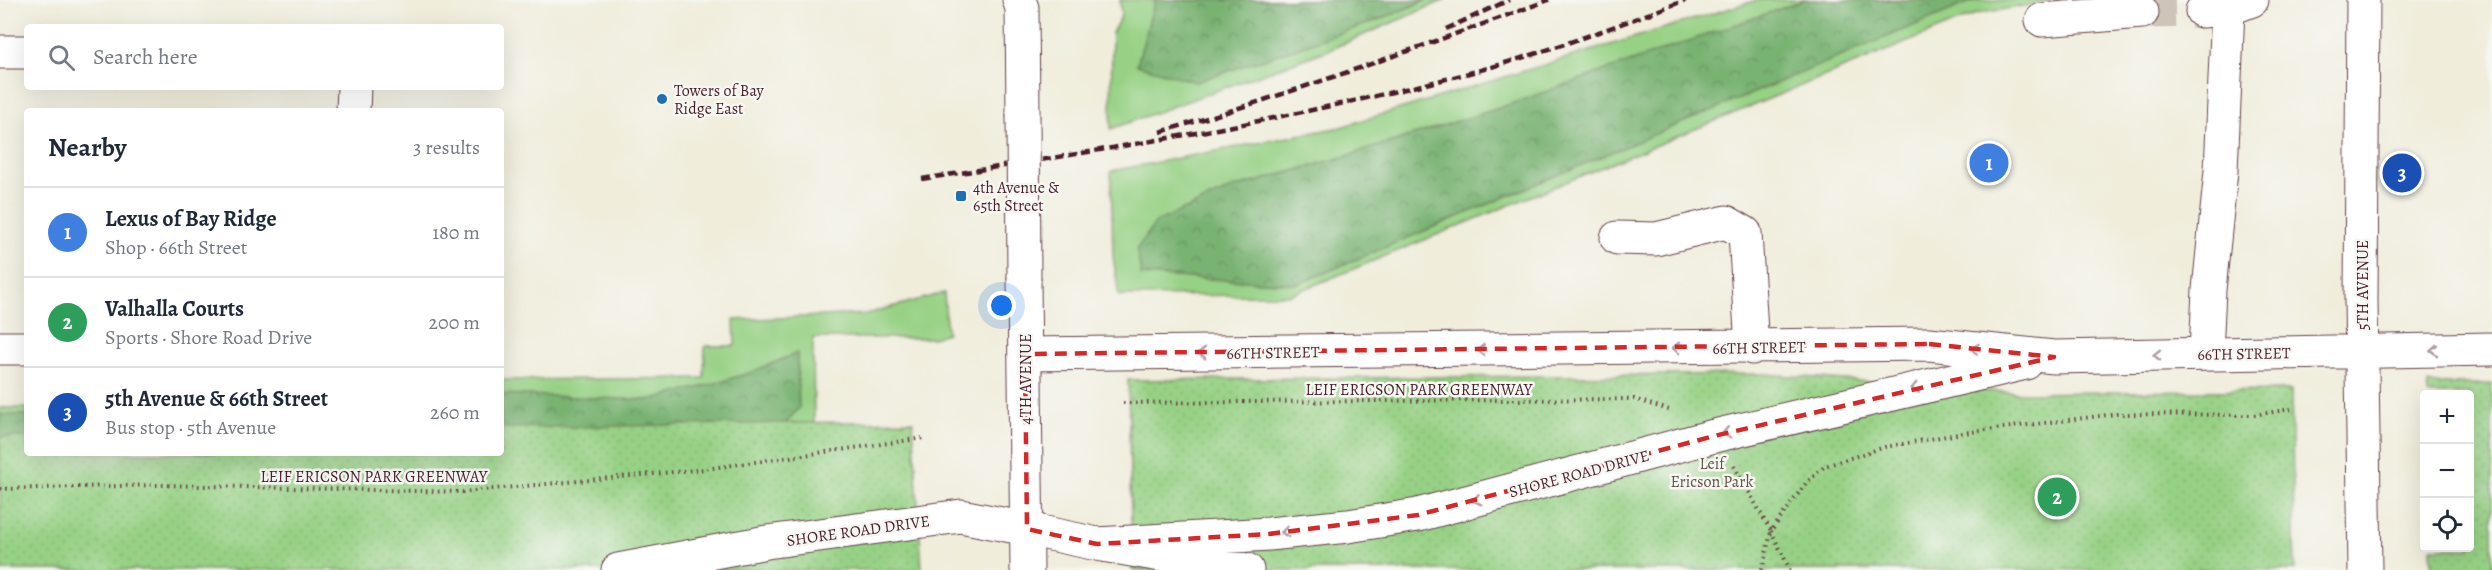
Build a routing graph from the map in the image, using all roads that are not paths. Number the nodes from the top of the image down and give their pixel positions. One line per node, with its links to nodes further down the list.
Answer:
1 (2363, 0): 15 (street, 5TH AVENUE)
2 (1022, 3): 17 (street, 4TH AVENUE, bridge)
3 (2227, 7): 16 (street)
4 (2142, 12): 5 (street)
5 (2042, 20)
6 (0, 52): 7 (street)
7 (24, 52)
8 (354, 90): 9 (street)
9 (353, 108)
10 (1617, 238): 13 (street)
11 (0, 348): 12 (street)
12 (24, 348)
13 (1752, 348): 17 (street, 66TH STREET, one-way to 17); 18 (street, 66TH STREET, one-way to 13)
14 (2492, 349): 15 (street, 66TH STREET, one-way to 15)
15 (2362, 351): 16 (street, 66TH STREET); 24 (street, 5TH AVENUE)
16 (2205, 353): 18 (street, 66TH STREET, one-way to 18)
17 (1025, 354): 19 (street, 4TH AVENUE)
18 (2054, 357): 20 (street, SHORE ROAD DRIVE, one-way to 20)
19 (1027, 529): 20 (street, SHORE ROAD DRIVE); 21 (street, SHORE ROAD DRIVE); 22 (street, 4TH AVENUE)
20 (1097, 544): 23 (street, SHORE ROAD DRIVE)
21 (618, 570)
22 (1027, 570)
23 (1246, 570)
24 (2365, 570)

